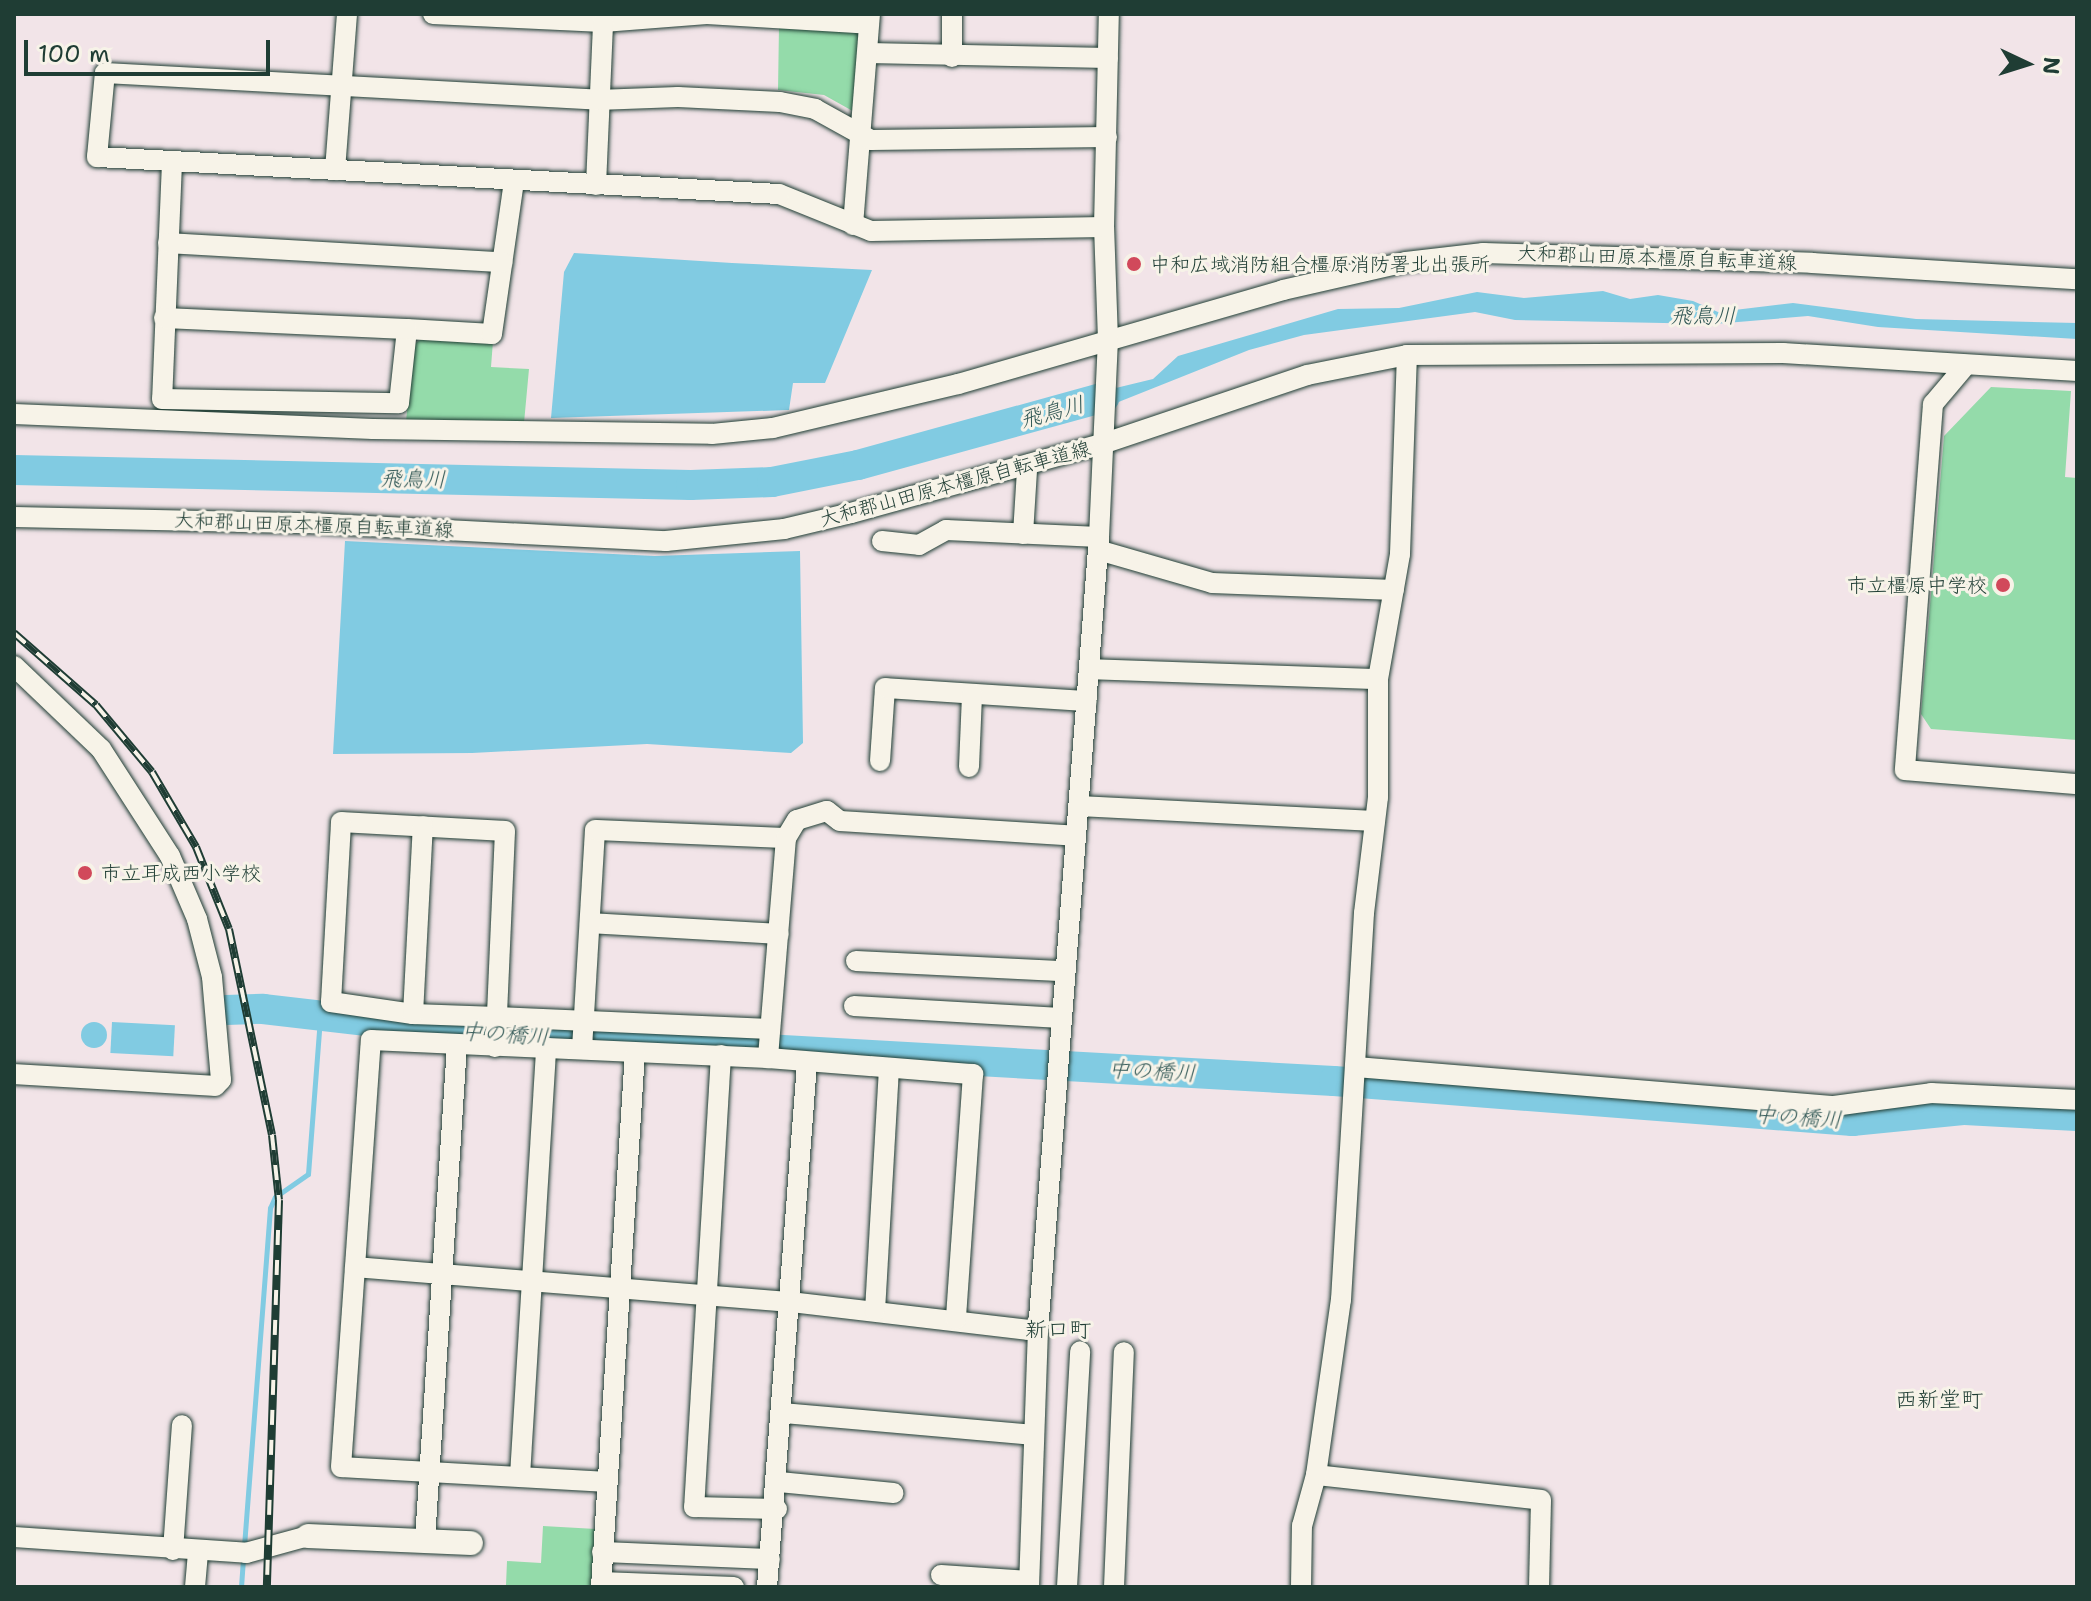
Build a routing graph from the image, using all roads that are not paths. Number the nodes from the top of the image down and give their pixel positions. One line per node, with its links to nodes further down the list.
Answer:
1 (347, 14): 10 (street)
2 (433, 14): 6 (street)
3 (952, 14): 8 (street)
4 (1109, 14): 9 (street)
5 (870, 19): 6 (street); 7 (street)
6 (603, 22): 11 (street)
7 (868, 53): 8 (street); 12 (street)
8 (952, 57): 9 (street)
9 (1108, 58): 13 (street)
10 (340, 85): 11 (street); 14 (street); 15 (street)
11 (599, 100): 12 (street); 17 (street)
12 (861, 133): 13 (street); 18 (street)
13 (1107, 137): 19 (street)
14 (172, 163): 15 (street); 20 (street)
15 (335, 170): 16 (street)
16 (514, 181): 17 (street); 21 (street)
17 (596, 185): 18 (street)
18 (853, 225): 19 (street)
19 (1104, 227): 25 (street)
20 (168, 243): 21 (street); 23 (street)
21 (502, 262): 24 (street)
22 (2077, 279): 25 (street, 大和郡山田原本橿原自転車道線)
23 (164, 318): 24 (street); 24 (street)
24 (407, 329)
25 (1108, 345): 29 (street); 30 (street, 大和郡山田原本橿原自転車道線)
26 (1407, 355): 27 (street); 30 (street); 36 (street)
27 (1966, 365): 28 (street); 44 (street)
28 (2077, 371)
29 (14, 414)
30 (1102, 437): 32 (street, 大和郡山田原本橿原自転車道線); 35 (street)
31 (1027, 470): 33 (street)
32 (14, 517)
33 (1023, 534): 34 (street); 35 (street)
34 (882, 541)
35 (1098, 544): 36 (street); 38 (street)
36 (1394, 590): 39 (street)
37 (14, 666): 67 (street)
38 (1089, 669): 39 (street); 41 (street)
39 (1378, 679): 46 (street)
40 (972, 694): 41 (street); 42 (street); 43 (street)
41 (1087, 701): 45 (street)
42 (880, 761)
43 (969, 767)
44 (2077, 784)
45 (1079, 806): 46 (street); 48 (street)
46 (1375, 821): 65 (street)
47 (423, 826): 55 (street); 55 (street); 57 (street)
48 (1076, 836): 49 (street); 53 (street)
49 (786, 838): 50 (street); 51 (street)
50 (590, 923): 51 (street); 58 (street)
51 (779, 934): 59 (street)
52 (856, 961): 53 (street)
53 (1064, 971): 56 (street)
54 (854, 1006): 56 (street)
55 (413, 1014): 57 (street)
56 (1061, 1018): 77 (street)
57 (496, 1032): 58 (street); 60 (street); 61 (street)
58 (583, 1034): 59 (street); 61 (street); 62 (street)
59 (769, 1043): 63 (street); 64 (street)
60 (457, 1045): 69 (street); 70 (street)
61 (546, 1048): 71 (street)
62 (635, 1053): 63 (street); 72 (street)
63 (721, 1055): 73 (street)
64 (807, 1063): 66 (street); 74 (street)
65 (1356, 1067): 68 (street); 84 (street)
66 (889, 1069): 75 (street); 76 (street)
67 (14, 1074)
68 (2077, 1100)
69 (355, 1267): 70 (street); 83 (street)
70 (442, 1274): 71 (street); 83 (street)
71 (530, 1282): 72 (street); 85 (street)
72 (619, 1289): 73 (street); 86 (street)
73 (706, 1297): 74 (street); 89 (street)
74 (791, 1302): 75 (street); 80 (street)
75 (875, 1311): 76 (street)
76 (956, 1319): 77 (street)
77 (1038, 1331): 82 (street)
78 (1080, 1351): 106 (street)
79 (1124, 1352): 107 (street)
80 (783, 1413): 82 (street); 87 (street)
81 (182, 1425): 94 (street)
82 (1033, 1435): 101 (street)
83 (431, 1472): 85 (street); 92 (street)
84 (1316, 1475): 108 (street); 109 (street)
85 (520, 1476): 86 (street)
86 (607, 1482): 96 (street)
87 (779, 1482): 88 (street); 89 (street)
88 (893, 1493)
89 (777, 1509): 98 (street)
90 (308, 1536): 92 (street); 95 (street)
91 (14, 1537): 94 (street)
92 (425, 1540): 93 (street)
93 (471, 1543)
94 (173, 1550): 95 (street)
95 (198, 1552): 103 (street)
96 (602, 1552): 97 (street); 102 (street)
97 (687, 1556): 98 (street); 100 (street)
98 (770, 1559): 105 (street)
99 (941, 1575): 101 (street)
100 (686, 1584): 102 (street); 104 (street)
101 (1029, 1584)
102 (601, 1585)
103 (195, 1587)
104 (734, 1587)
105 (767, 1587)
106 (1067, 1587)
107 (1114, 1587)
108 (1301, 1587)
109 (1539, 1587)

